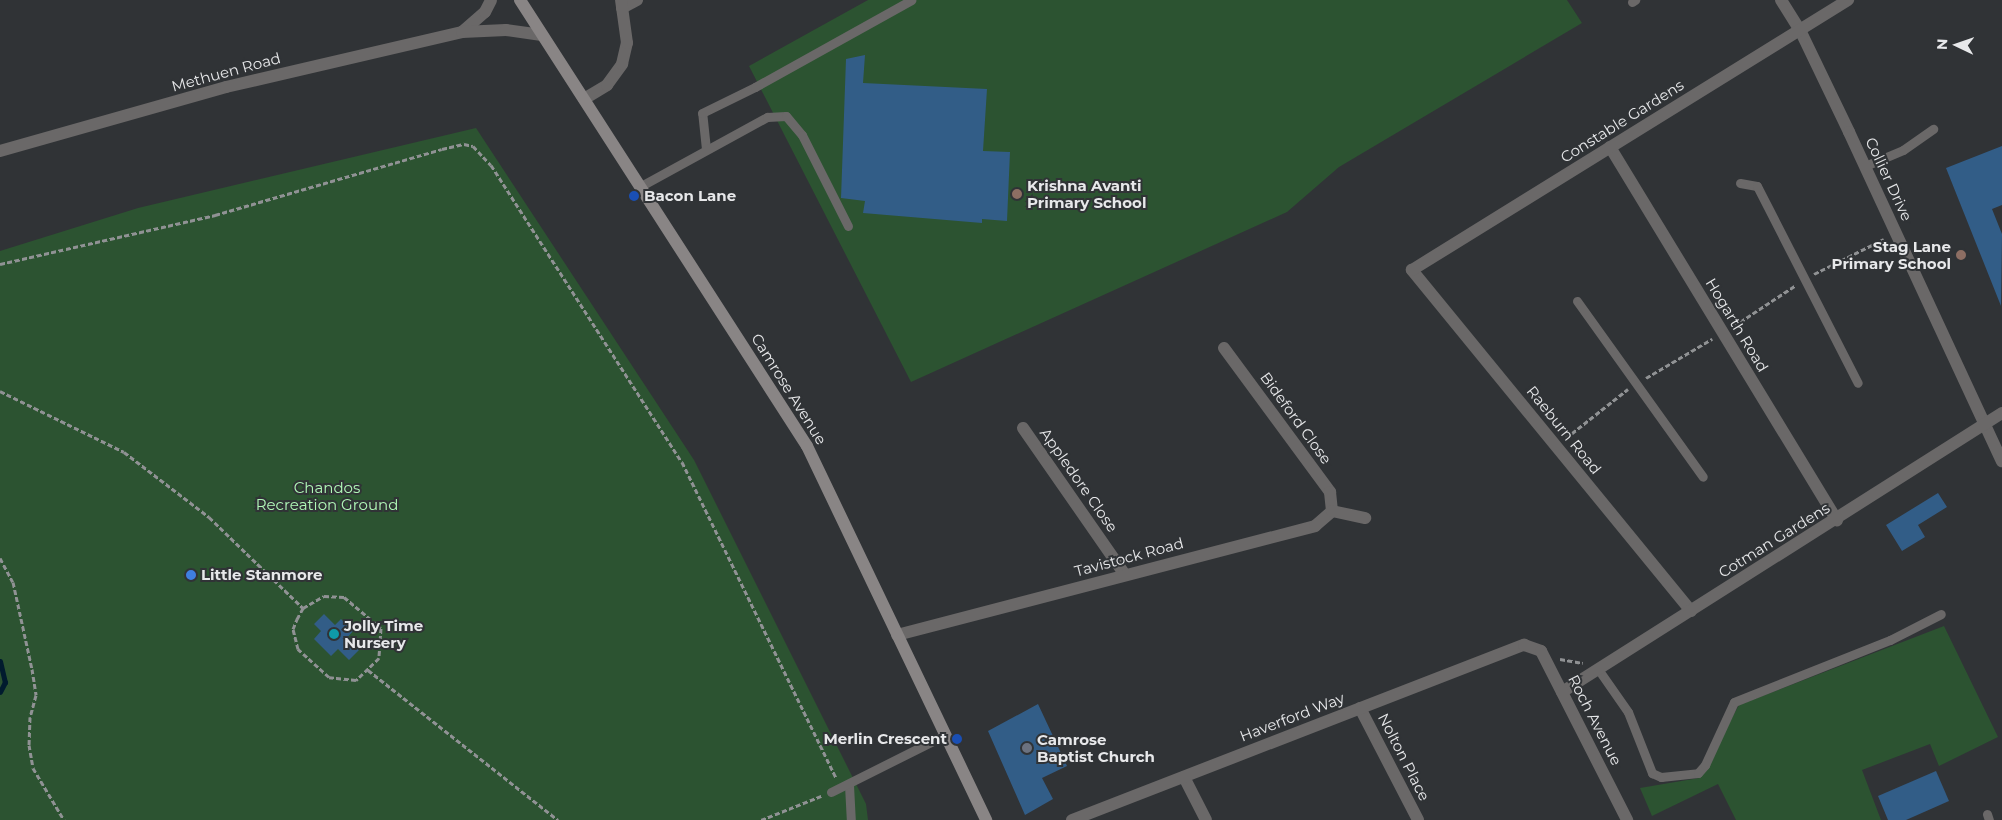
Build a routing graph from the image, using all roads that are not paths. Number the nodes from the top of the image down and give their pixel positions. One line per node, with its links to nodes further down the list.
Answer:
1 (491, 0): 9 (street, Methuen Road)
2 (520, 0): 10 (street, Camrose Avenue)
3 (637, 0): 7 (street)
4 (910, 0): 14 (lane)
5 (1781, 0): 8 (street, Collier Drive)
6 (1848, 0): 8 (street, Constable Gardens)
7 (622, 4): 11 (street)
8 (1800, 30): 13 (street, Constable Gardens); 16 (street, Collier Drive)
9 (462, 32): 10 (street, Methuen Road); 15 (street, Methuen Road)
10 (542, 35): 11 (street, Camrose Avenue)
11 (584, 99): 18 (street, Camrose Avenue)
12 (1933, 129): 16 (lane)
13 (1610, 147): 20 (street, Constable Gardens); 31 (street, Hogarth Road)
14 (706, 149): 18 (lane); 19 (lane)
15 (0, 151)
16 (1865, 166): 25 (street, Collier Drive)
17 (1740, 183): 23 (lane)
18 (640, 186): 35 (street, Camrose Avenue)
19 (848, 226)
20 (1412, 270): 33 (street, Raeburn Road)
21 (1577, 301): 28 (lane)
22 (1224, 348): 29 (street, Bideford Close)
23 (1858, 383)
24 (2002, 413): 25 (street, Cotman Gardens)
25 (1984, 424): 27 (street, Collier Drive); 31 (street, Cotman Gardens)
26 (1023, 428): 32 (street, Appledore Close)
27 (2002, 461)
28 (1703, 477)
29 (1332, 511): 30 (street); 32 (street, Tavistock Road)
30 (1365, 518)
31 (1837, 520): 33 (street, Cotman Gardens)
32 (1125, 575): 35 (street, Tavistock Road)
33 (1691, 611): 37 (street, Cotman Gardens)
34 (1941, 614): 37 (lane)
35 (897, 636): 40 (street, Camrose Avenue)
36 (1544, 656): 38 (street, Roch Avenue); 39 (street, Haverford Way)
37 (1601, 668): 38 (street, Cotman Gardens)
38 (1562, 692): 49 (street, Roch Avenue)
39 (1360, 708): 41 (street, Haverford Way); 48 (street, Nolton Place)
40 (945, 735): 42 (lane); 45 (street, Camrose Avenue)
41 (1184, 777): 46 (street, Haverford Way); 47 (street)
42 (845, 787): 43 (lane); 44 (lane)
43 (831, 792)
44 (851, 820)
45 (986, 820)
46 (1072, 820)
47 (1206, 820)
48 (1418, 820)
49 (1628, 820)

